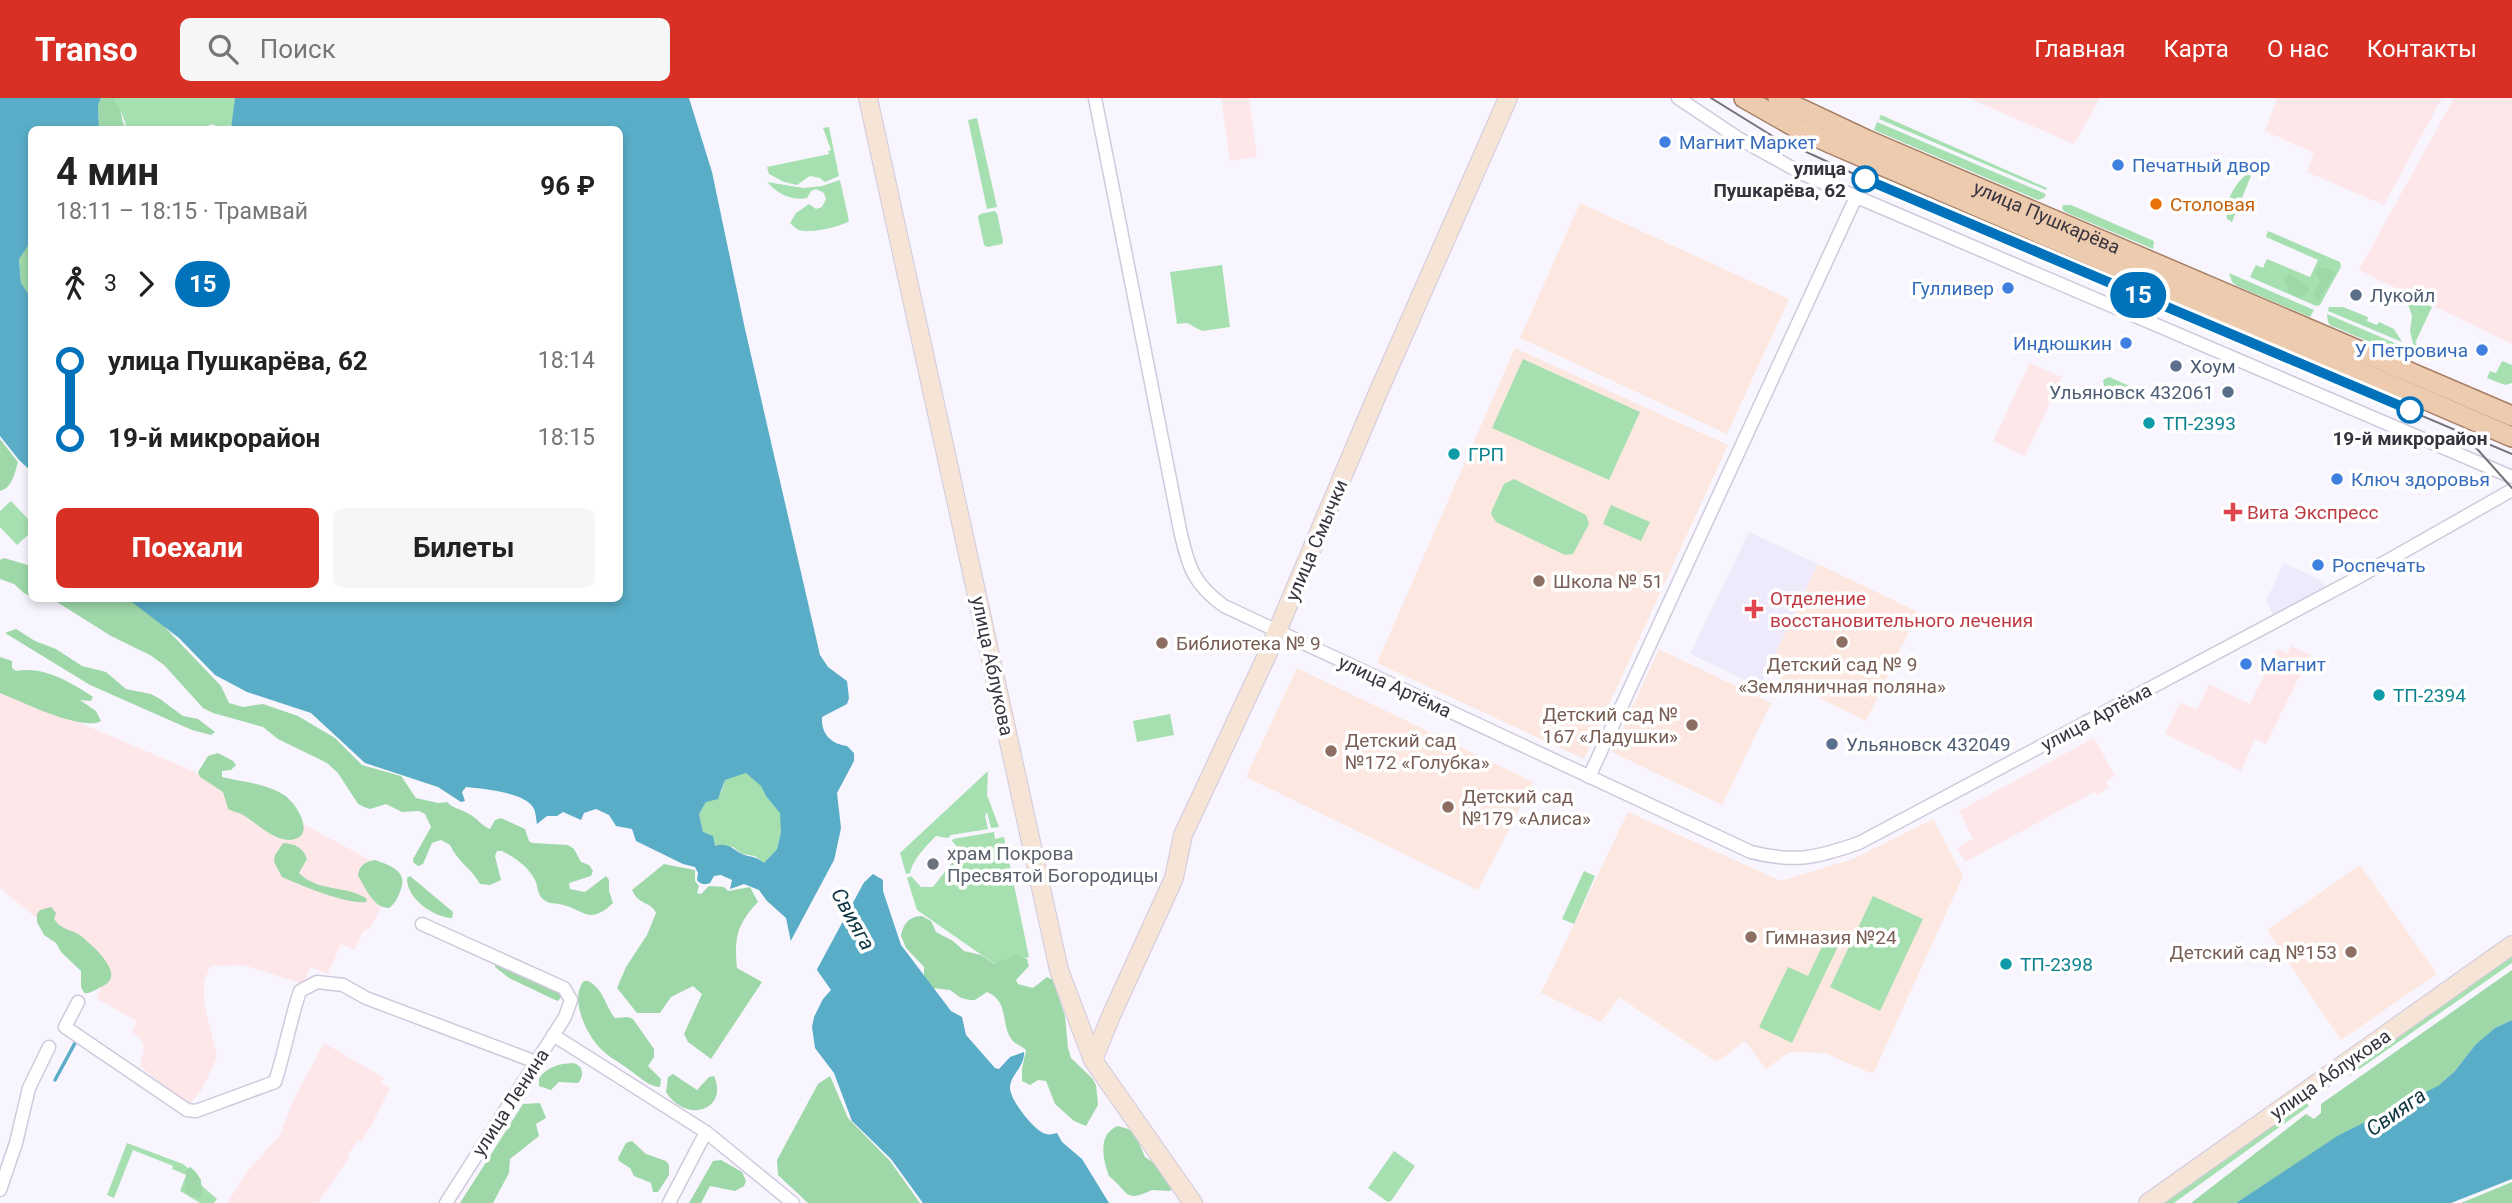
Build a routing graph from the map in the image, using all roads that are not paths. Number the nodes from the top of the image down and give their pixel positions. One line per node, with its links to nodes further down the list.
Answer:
1 (868, 98): 21 (street, улица Аблукова)
2 (1095, 98): 14 (street, улица Артёма)
3 (1508, 98): 14 (street, улица Смычки)
4 (1678, 98): 8 (street)
5 (1744, 98): 7 (main road, улица Пушкарёва)
6 (1778, 98): 7 (main road, улица Пушкарёва)
7 (1820, 129): 9 (main road, улица Пушкарёва)
8 (1856, 197): 12 (street); 15 (street)
9 (2214, 298): 10 (main road, улица Пушкарёва); 11 (main road, улица Пушкарёва)
10 (2512, 416)
11 (2512, 438)
12 (2512, 477)
13 (2512, 490): 15 (street, улица Артёма)
14 (1278, 631): 15 (street, улица Артёма); 21 (street, улица Смычки)
15 (1590, 777)
16 (422, 924): 19 (street, улица Ленина)
17 (2512, 945): 29 (street, улица Аблукова)
18 (78, 1002): 22 (street)
19 (553, 1035): 22 (street, улица Ленина); 23 (street)
20 (50, 1047): 24 (street)
21 (1093, 1060): 28 (street, улица Аблукова)
22 (536, 1062): 25 (street, улица Ленина)
23 (706, 1132): 26 (street); 27 (street)
24 (0, 1189)
25 (446, 1203)
26 (669, 1203)
27 (793, 1203)
28 (1193, 1203)
29 (2148, 1203)

